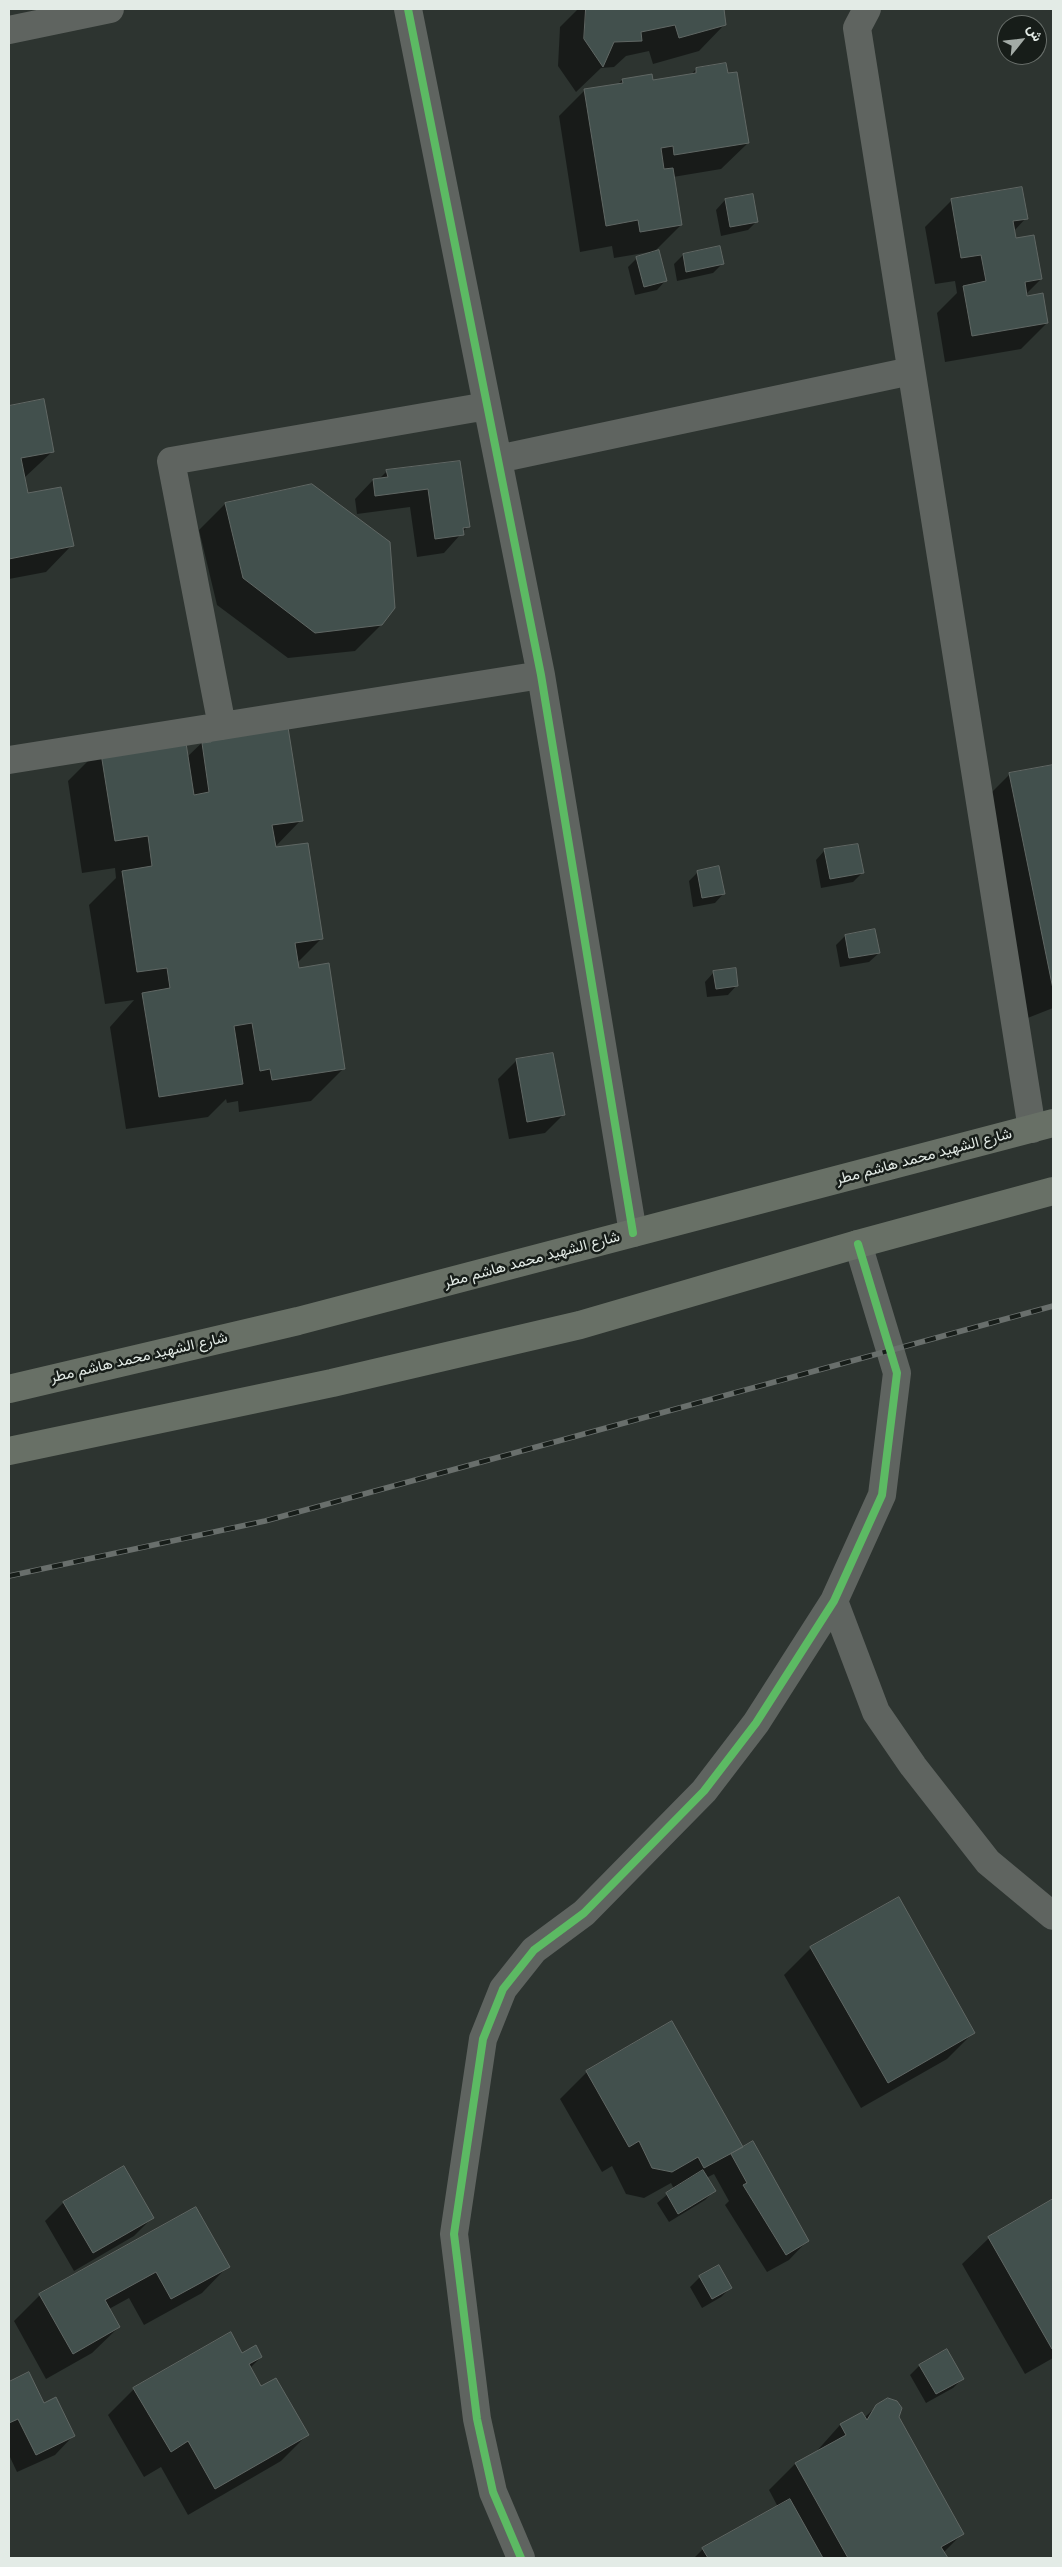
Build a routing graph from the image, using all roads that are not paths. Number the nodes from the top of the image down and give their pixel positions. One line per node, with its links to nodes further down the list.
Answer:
1 (110, 9): 4 (street)
2 (408, 9): 6 (street)
3 (867, 9): 5 (street)
4 (9, 30)
5 (912, 370): 7 (street); 11 (street)
6 (486, 406): 7 (street); 9 (street)
7 (498, 459): 8 (street)
8 (541, 675): 9 (street); 13 (street)
9 (222, 726): 10 (street)
10 (9, 760)
11 (1043, 1126): 13 (main road, شارع الشهيد محمد هاشم مطر)
12 (1053, 1191): 14 (main road)
13 (633, 1233): 15 (main road, شارع الشهيد محمد هاشم مطر)
14 (858, 1244): 16 (main road); 17 (street)
15 (9, 1389)
16 (9, 1451)
17 (834, 1601): 18 (street); 19 (street)
18 (1053, 1916)
19 (521, 2558)

